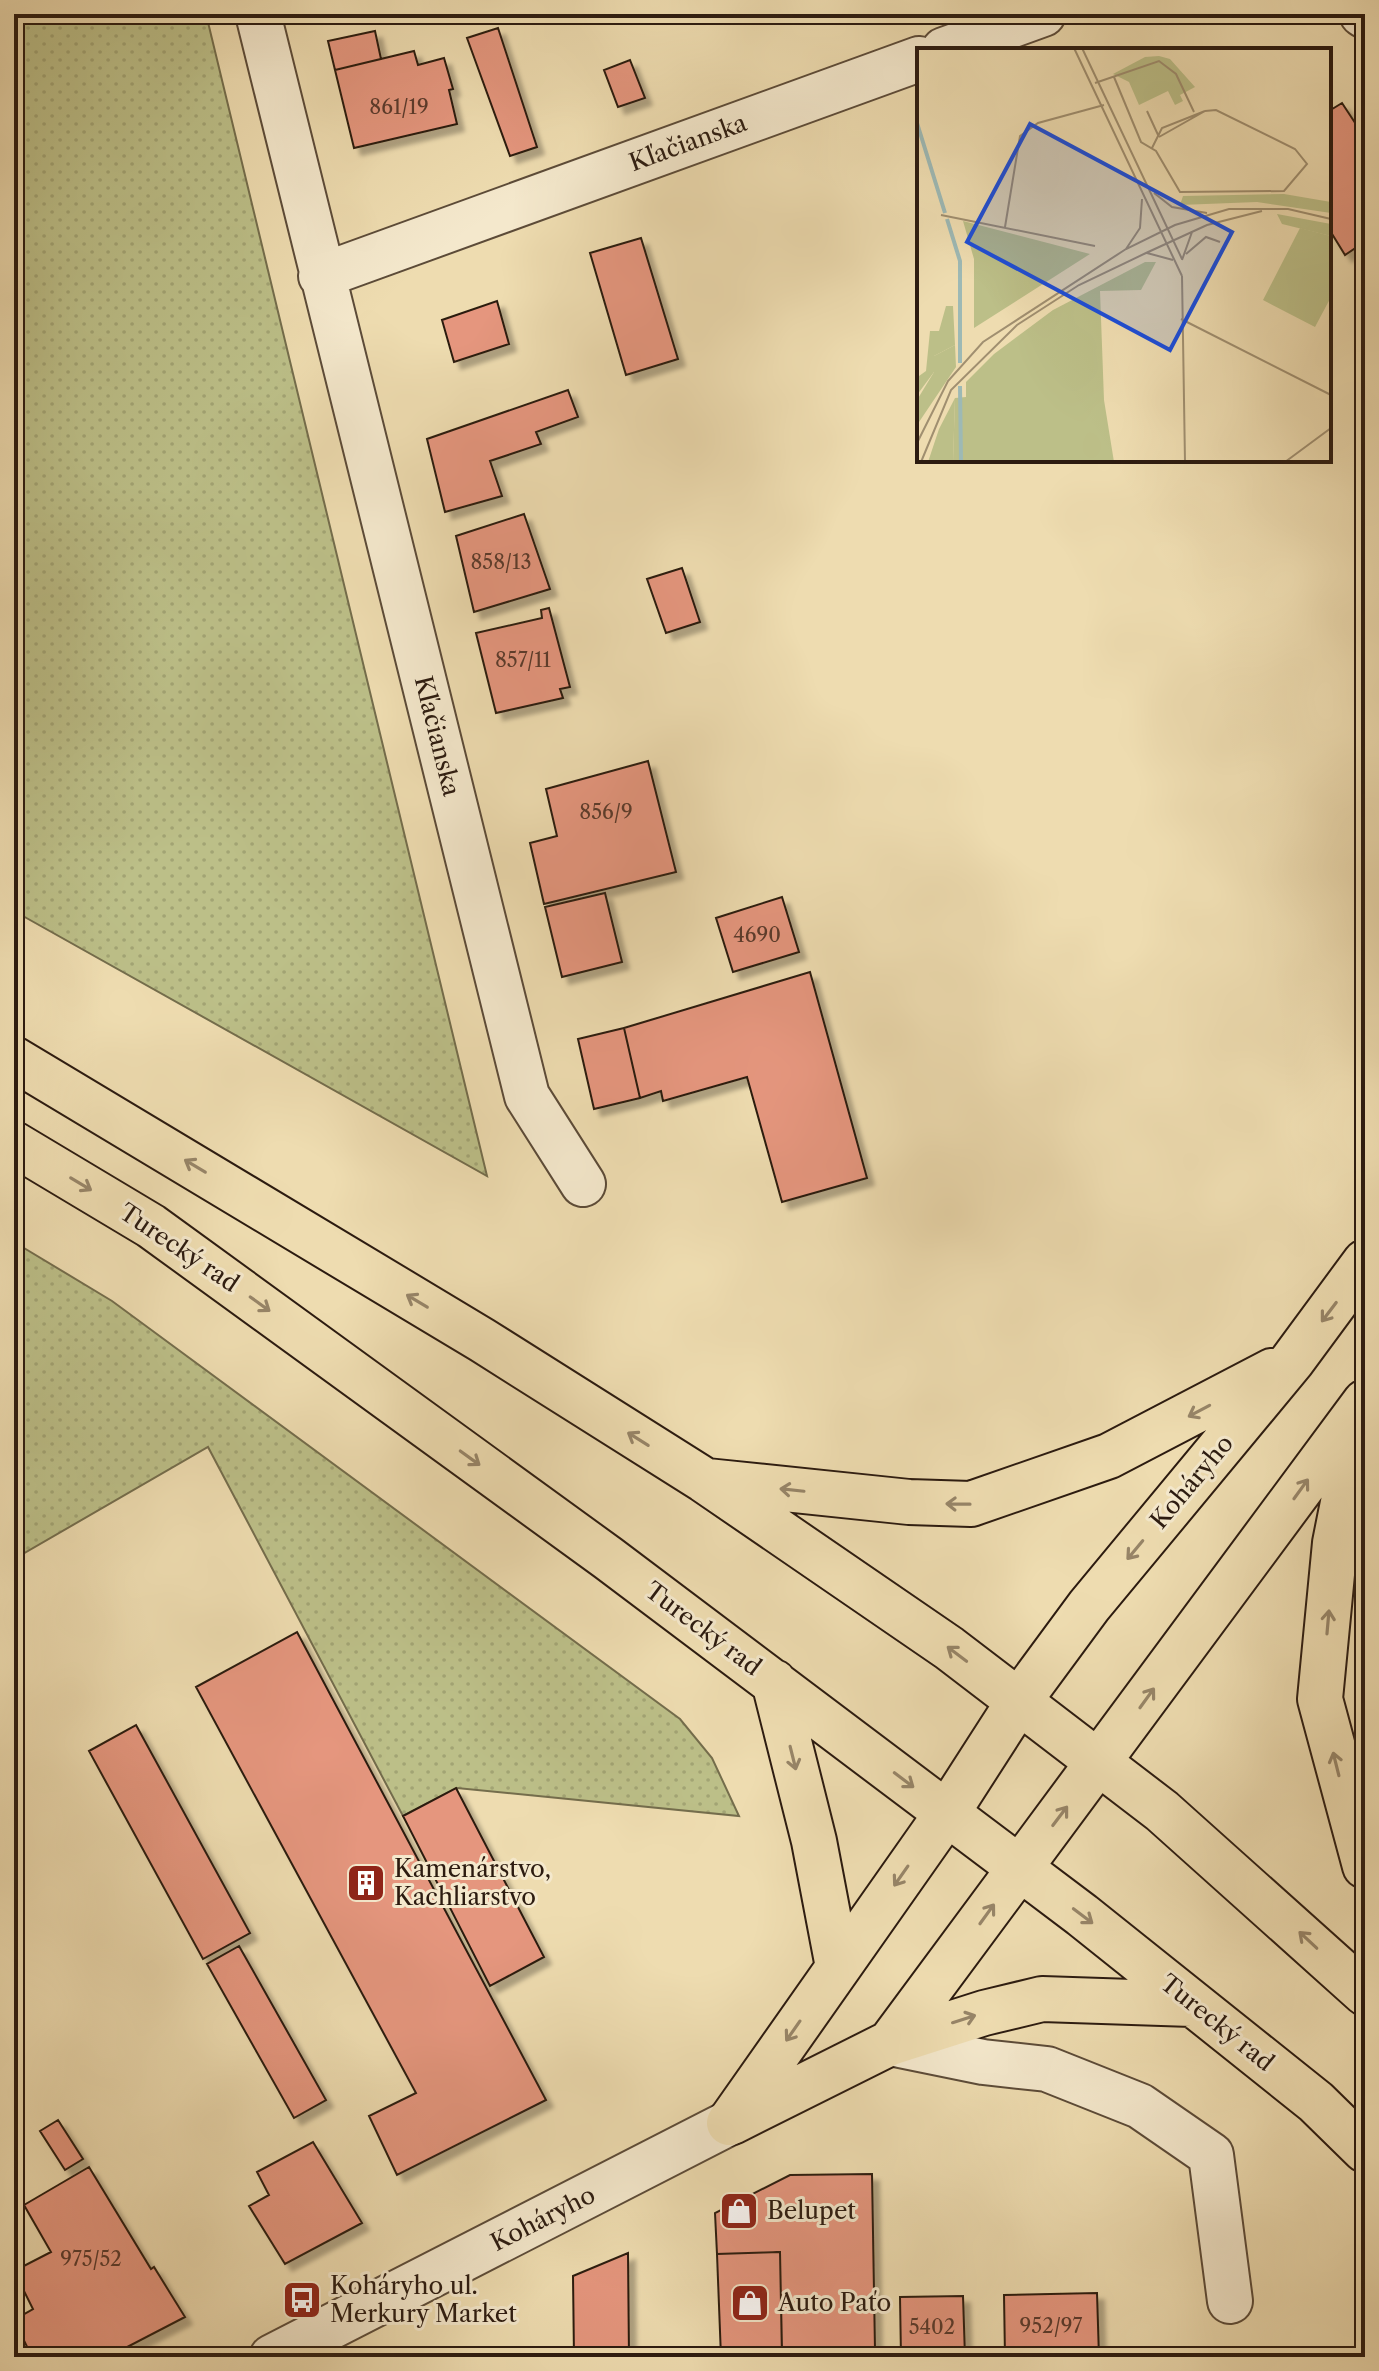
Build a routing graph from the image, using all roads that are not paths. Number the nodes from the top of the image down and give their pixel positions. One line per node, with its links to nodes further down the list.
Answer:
1 (258, 14): 5 (street, Kľačianska)
2 (1043, 14): 3 (street)
3 (950, 48)
4 (917, 60): 5 (street, Kľačianska)
5 (321, 276): 8 (street, Kľačianska)
6 (14, 1059): 12 (main road, one-way to 6)
7 (14, 1144): 13 (main road, Turecký rad, one-way to 13)
8 (583, 1184)
9 (1365, 1262): 10 (main road, Koháryho, one-way to 10)
10 (1292, 1361): 12 (main road, one-way to 12); 14 (main road, Koháryho, one-way to 14)
11 (1364, 1404): 15 (main road, one-way to 11); 17 (main road, one-way to 11)
12 (704, 1480): 14 (main road, one-way to 12)
13 (774, 1682): 16 (main road, Turecký rad, one-way to 16); 19 (main road, one-way to 19)
14 (1019, 1701): 15 (main road); 16 (main road, Koháryho)
15 (1101, 1761): 18 (main road, one-way to 15); 20 (main road, one-way to 15)
16 (947, 1813): 18 (main road, Turecký rad); 19 (main road, Koháryho, one-way to 19)
17 (1365, 1866)
18 (1020, 1870): 21 (main road, Turecký rad, one-way to 21); 22 (main road, one-way to 18)
19 (838, 1967): 23 (main road, Koháryho, one-way to 23)
20 (1365, 1993)
21 (1192, 2004): 22 (main road, one-way to 21); 24 (main road, Turecký rad)
22 (890, 2043): 23 (main road); 25 (street)
23 (729, 2123): 26 (street, Koháryho)
24 (1365, 2150)
25 (1230, 2301)
26 (341, 2340): 27 (street, Koháryho)
27 (272, 2357)

